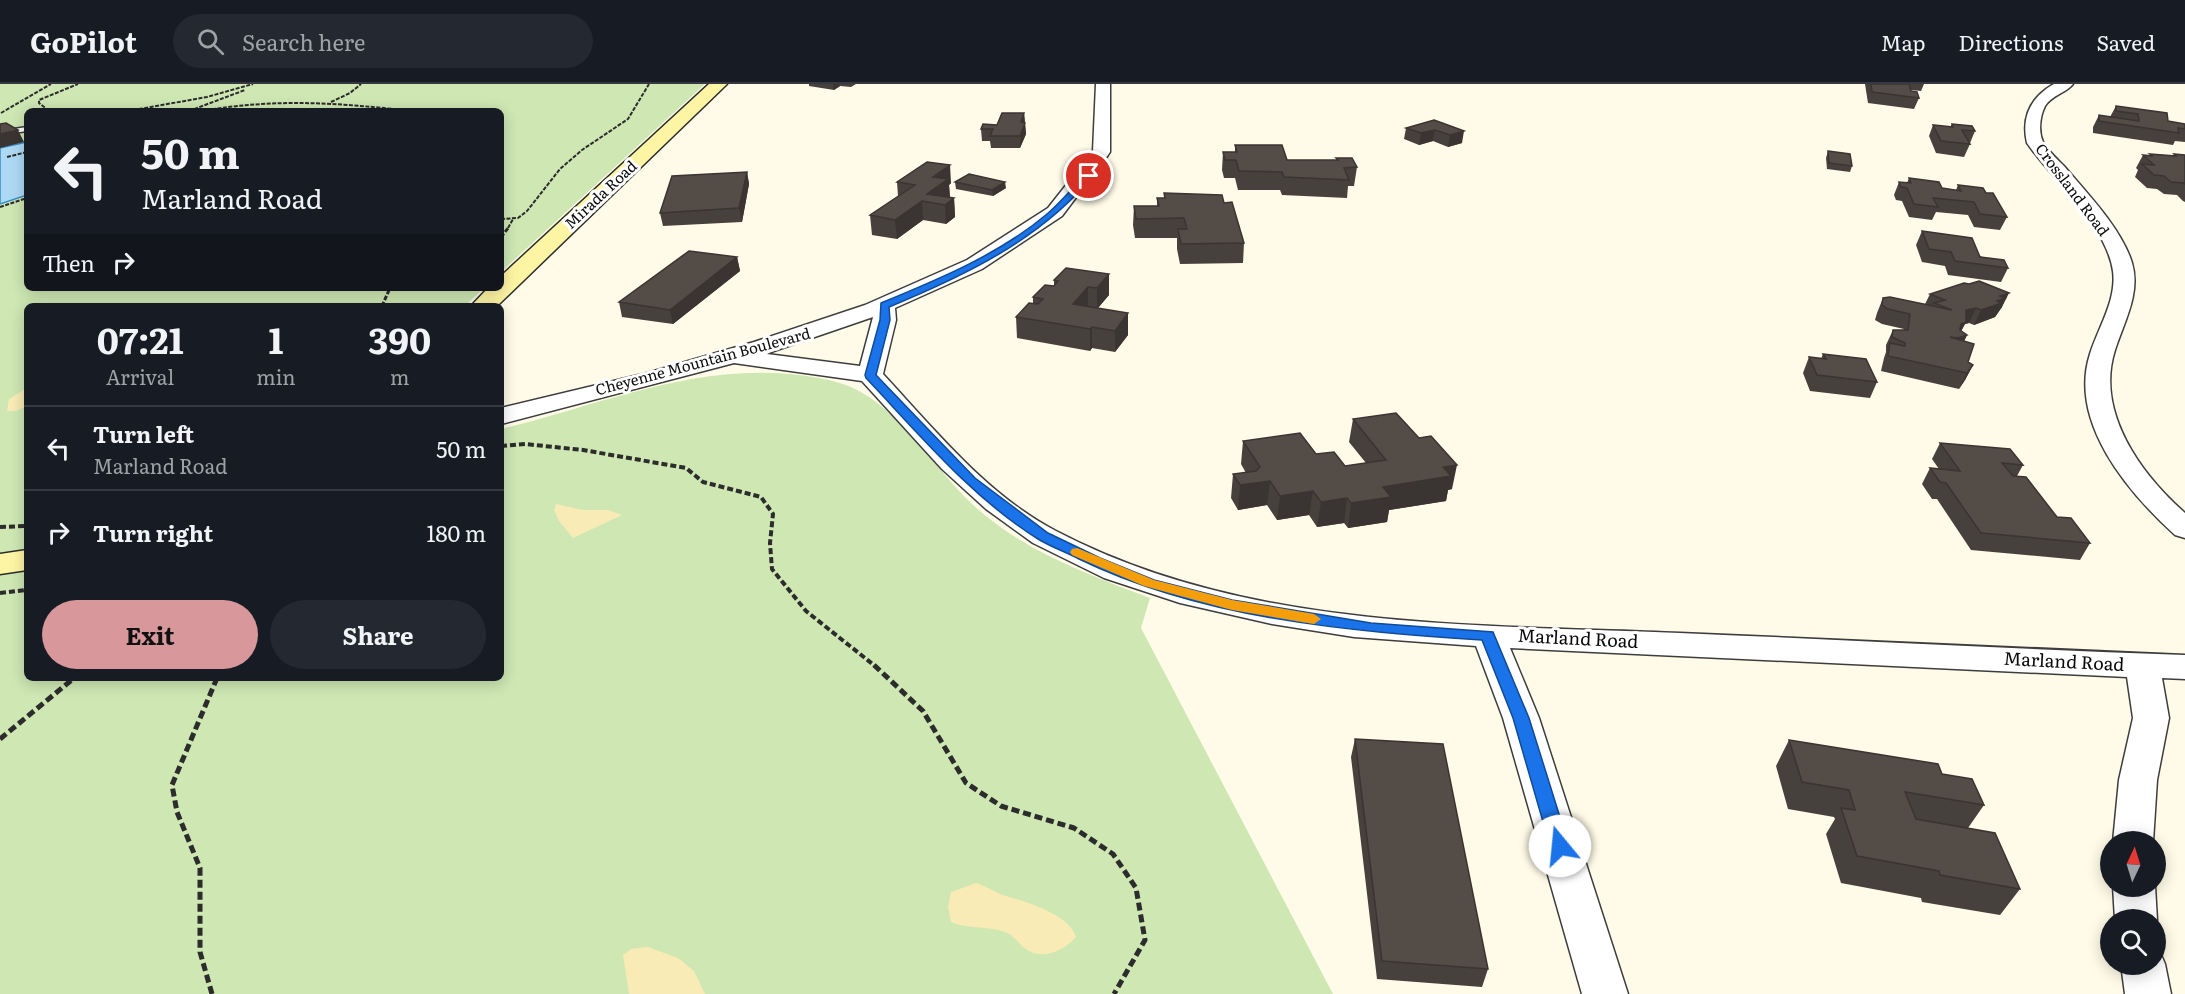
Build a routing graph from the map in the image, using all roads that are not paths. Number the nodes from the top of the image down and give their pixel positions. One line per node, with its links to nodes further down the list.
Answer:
1 (719, 84): 6 (street, Mirada Road)
2 (1103, 84): 9 (street, Cheyenne Mountain Boulevard)
3 (2066, 84): 13 (street, Crossland Road)
4 (24, 130): 5 (lane)
5 (0, 134)
6 (504, 286)
7 (499, 291): 8 (street, Mirada Road)
8 (486, 303)
9 (884, 305): 10 (street, Cheyenne Mountain Boulevard); 11 (street)
10 (734, 356): 11 (street); 12 (street, Cheyenne Mountain Boulevard)
11 (870, 375): 16 (street, Marland Road)
12 (504, 415)
13 (2185, 529)
14 (24, 560): 15 (street)
15 (0, 564)
16 (1488, 635): 17 (street, Marland Road); 21 (street)
17 (2143, 666): 18 (street, Marland Road); 19 (street)
18 (2185, 667)
19 (2134, 831)
20 (2145, 975): 22 (street)
21 (1605, 994)
22 (2148, 994)

